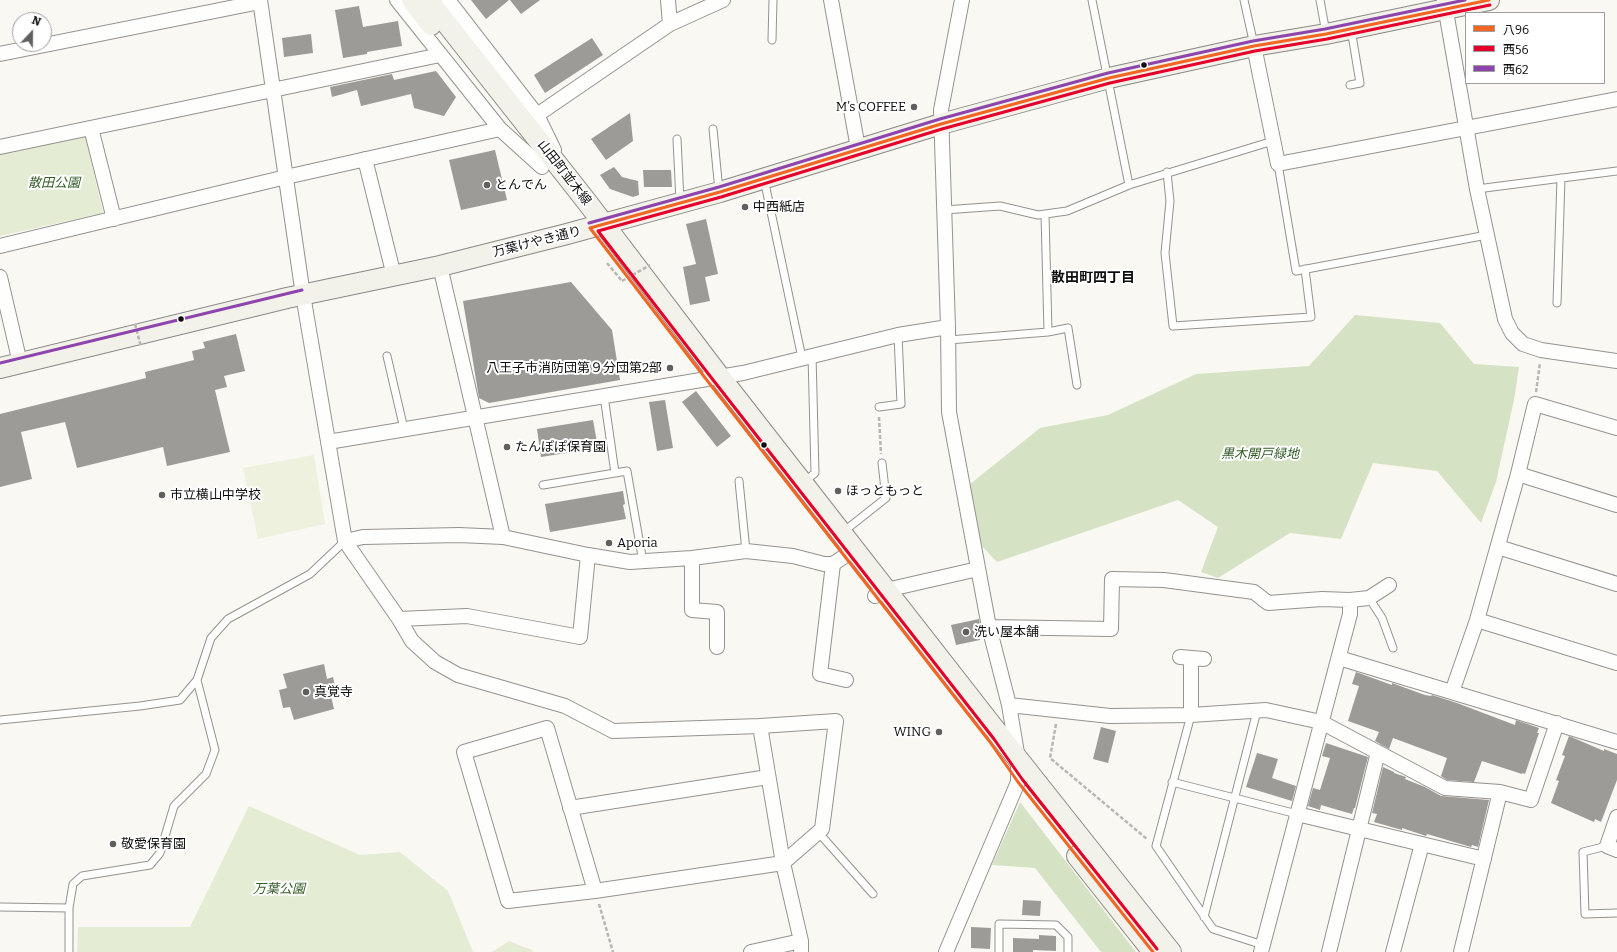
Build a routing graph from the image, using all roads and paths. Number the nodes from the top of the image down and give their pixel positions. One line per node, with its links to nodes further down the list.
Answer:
1 (397, 0): 22 (street)
2 (412, 0): 39 (street, 山田町並木線)
3 (428, 0): 42 (street, 山田町並木線)
4 (668, 0): 16 (street)
5 (723, 0): 16 (street)
6 (773, 0): 19 (lane)
7 (831, 0): 36 (street)
8 (962, 0): 28 (street)
9 (1092, 0): 23 (lane)
10 (1244, 0): 20 (lane)
11 (1320, 0): 18 (lane)
12 (1489, 0): 15 (street, 万葉けやき通り)
13 (260, 1): 21 (street); 25 (street)
14 (450, 1): 27 (street)
15 (1445, 5): 17 (street, 万葉けやき通り); 30 (street)
16 (670, 24): 27 (street)
17 (1351, 29): 18 (street, 万葉けやき通り); 24 (lane)
18 (1326, 34): 20 (street, 万葉けやき通り)
19 (772, 40)
20 (1254, 46): 23 (street, 万葉けやき通り); 34 (street)
21 (0, 54)
22 (440, 55): 25 (street); 31 (street)
23 (1109, 78): 28 (street, 万葉けやき通り); 46 (lane)
24 (1350, 85)
25 (273, 90): 29 (street); 43 (street)
26 (1617, 99): 30 (street)
27 (537, 115): 42 (street)
28 (941, 124): 36 (street, 万葉けやき通り); 50 (street)
29 (91, 128): 35 (street); 52 (street)
30 (1466, 128): 38 (street); 47 (street)
31 (500, 129): 37 (street); 39 (street)
32 (713, 129): 48 (lane)
33 (678, 139): 49 (lane)
34 (1273, 141): 38 (street); 41 (lane)
35 (0, 147)
36 (858, 148): 44 (street, 万葉けやき通り)
37 (365, 159): 43 (street); 60 (street)
38 (1278, 164): 59 (lane)
39 (542, 167): 53 (street, 山田町並木線)
40 (1617, 171): 45 (lane)
41 (1167, 172): 46 (lane); 59 (lane)
42 (566, 174): 53 (street, 山田町並木線)
43 (286, 177): 52 (street); 62 (street)
44 (764, 178): 48 (street, 万葉けやき通り); 71 (lane)
45 (1561, 178): 47 (lane); 63 (lane)
46 (1129, 184): 51 (lane)
47 (1477, 189): 54 (street)
48 (720, 192): 49 (street, 万葉けやき通り)
49 (680, 203): 53 (street, 万葉けやき通り)
50 (944, 210): 51 (lane); 66 (street)
51 (1045, 214): 65 (lane)
52 (114, 219): 55 (street)
53 (597, 226): 58 (street, 万葉けやき通り); 75 (street, 山田町並木線)
54 (1487, 235): 59 (lane); 69 (street)
55 (0, 246)
56 (607, 263): 57 (path, bridge)
57 (650, 265)
58 (440, 266): 60 (street, 万葉けやき通り); 80 (street)
59 (1305, 269)
60 (394, 276): 62 (street, 万葉けやき通り)
61 (0, 277): 73 (street)
62 (303, 295): 73 (street, 万葉けやき通り); 83 (street)
63 (1557, 303)
64 (135, 324): 68 (path, bridge)
65 (1048, 332): 66 (lane); 76 (lane)
66 (948, 334): 67 (street); 100 (street)
67 (898, 335): 71 (street); 79 (lane)
68 (141, 348)
69 (1541, 350): 72 (street); 78 (path)
70 (387, 356): 82 (lane)
71 (807, 356): 75 (street); 88 (lane)
72 (1617, 361)
73 (20, 363): 74 (street, 万葉けやき通り)
74 (0, 368)
75 (713, 378): 77 (street); 88 (street, 山田町並木線); 97 (street, 山田町並木線)
76 (1077, 385)
77 (604, 396): 80 (street); 85 (lane)
78 (1535, 404): 81 (street); 86 (street)
79 (879, 406): 84 (path)
80 (475, 417): 82 (street); 92 (street)
81 (1617, 428)
82 (404, 429): 83 (street)
83 (328, 442): 93 (street)
84 (882, 463): 91 (lane)
85 (615, 473): 89 (lane); 99 (lane)
86 (1518, 474): 90 (street); 94 (street)
87 (739, 481): 95 (lane)
88 (803, 483): 91 (street, 山田町並木線)
89 (543, 485)
90 (1617, 505)
91 (842, 533): 97 (street, 山田町並木線)
92 (503, 537): 93 (street); 96 (street)
93 (345, 541): 106 (street); 114 (lane)
94 (1498, 547): 101 (street); 107 (street)
95 (746, 551): 97 (street); 98 (street)
96 (588, 555): 99 (street); 106 (street)
97 (844, 556): 103 (street, 山田町並木線); 115 (street)
98 (692, 558): 99 (street); 109 (street)
99 (643, 562)
100 (978, 569): 103 (street); 108 (street)
101 (1617, 584)
102 (1388, 585): 104 (street)
103 (880, 593): 127 (street, 山田町並木線); 129 (street, 山田町並木線)
104 (1369, 598): 105 (street); 110 (lane)
105 (1350, 600): 108 (street); 112 (street)
106 (399, 619): 124 (street)
107 (1477, 620): 113 (street); 116 (street)
108 (989, 627): 117 (street)
109 (717, 647)
110 (1393, 648)
111 (1192, 658): 120 (street)
112 (1339, 658): 116 (street); 122 (street)
113 (1617, 663)
114 (197, 680): 121 (lane); 147 (lane)
115 (846, 680)
116 (1452, 692): 123 (street)
117 (1009, 705): 118 (street); 127 (street)
118 (1059, 710): 120 (street); 139 (path)
119 (1257, 711): 120 (street); 122 (street); 132 (lane)
120 (1191, 715): 130 (lane)
121 (0, 720)
122 (1321, 722): 126 (street); 134 (street)
123 (1557, 724): 125 (street); 131 (street)
124 (760, 726): 128 (street); 137 (street)
125 (1617, 742)
126 (1378, 752): 131 (street); 136 (street)
127 (1018, 759): 129 (street); 145 (street, 山田町並木線)
128 (768, 777): 133 (street); 142 (street)
129 (1018, 782): 145 (street, 山田町並木線); 155 (street)
130 (1172, 782): 132 (lane); 139 (lane)
131 (1500, 792): 141 (street)
132 (1234, 798): 134 (lane); 149 (lane)
133 (570, 808): 143 (street); 143 (street)
134 (1297, 814): 136 (street); 151 (street)
135 (1617, 816): 140 (street)
136 (1359, 829): 138 (street); 160 (street)
137 (818, 832): 142 (street); 144 (lane)
138 (1422, 844): 141 (street); 161 (street)
139 (1156, 846): 149 (lane)
140 (1612, 848): 148 (lane)
141 (1484, 859): 162 (street)
142 (783, 863): 143 (street); 150 (street)
143 (595, 890): 153 (path)
144 (872, 894)
145 (1125, 904): 158 (street, 山田町並木線); 159 (street, 山田町並木線)
146 (0, 907): 147 (lane)
147 (69, 908): 152 (lane)
148 (1617, 913)
149 (1204, 917): 151 (lane)
150 (801, 946): 154 (street)
151 (1262, 949)
152 (69, 952)
153 (613, 952)
154 (751, 952)
155 (946, 952)
156 (999, 952): 157 (lane)
157 (1068, 952)
158 (1153, 952)
159 (1171, 952)
160 (1329, 952)
161 (1393, 952)
162 (1461, 952)

